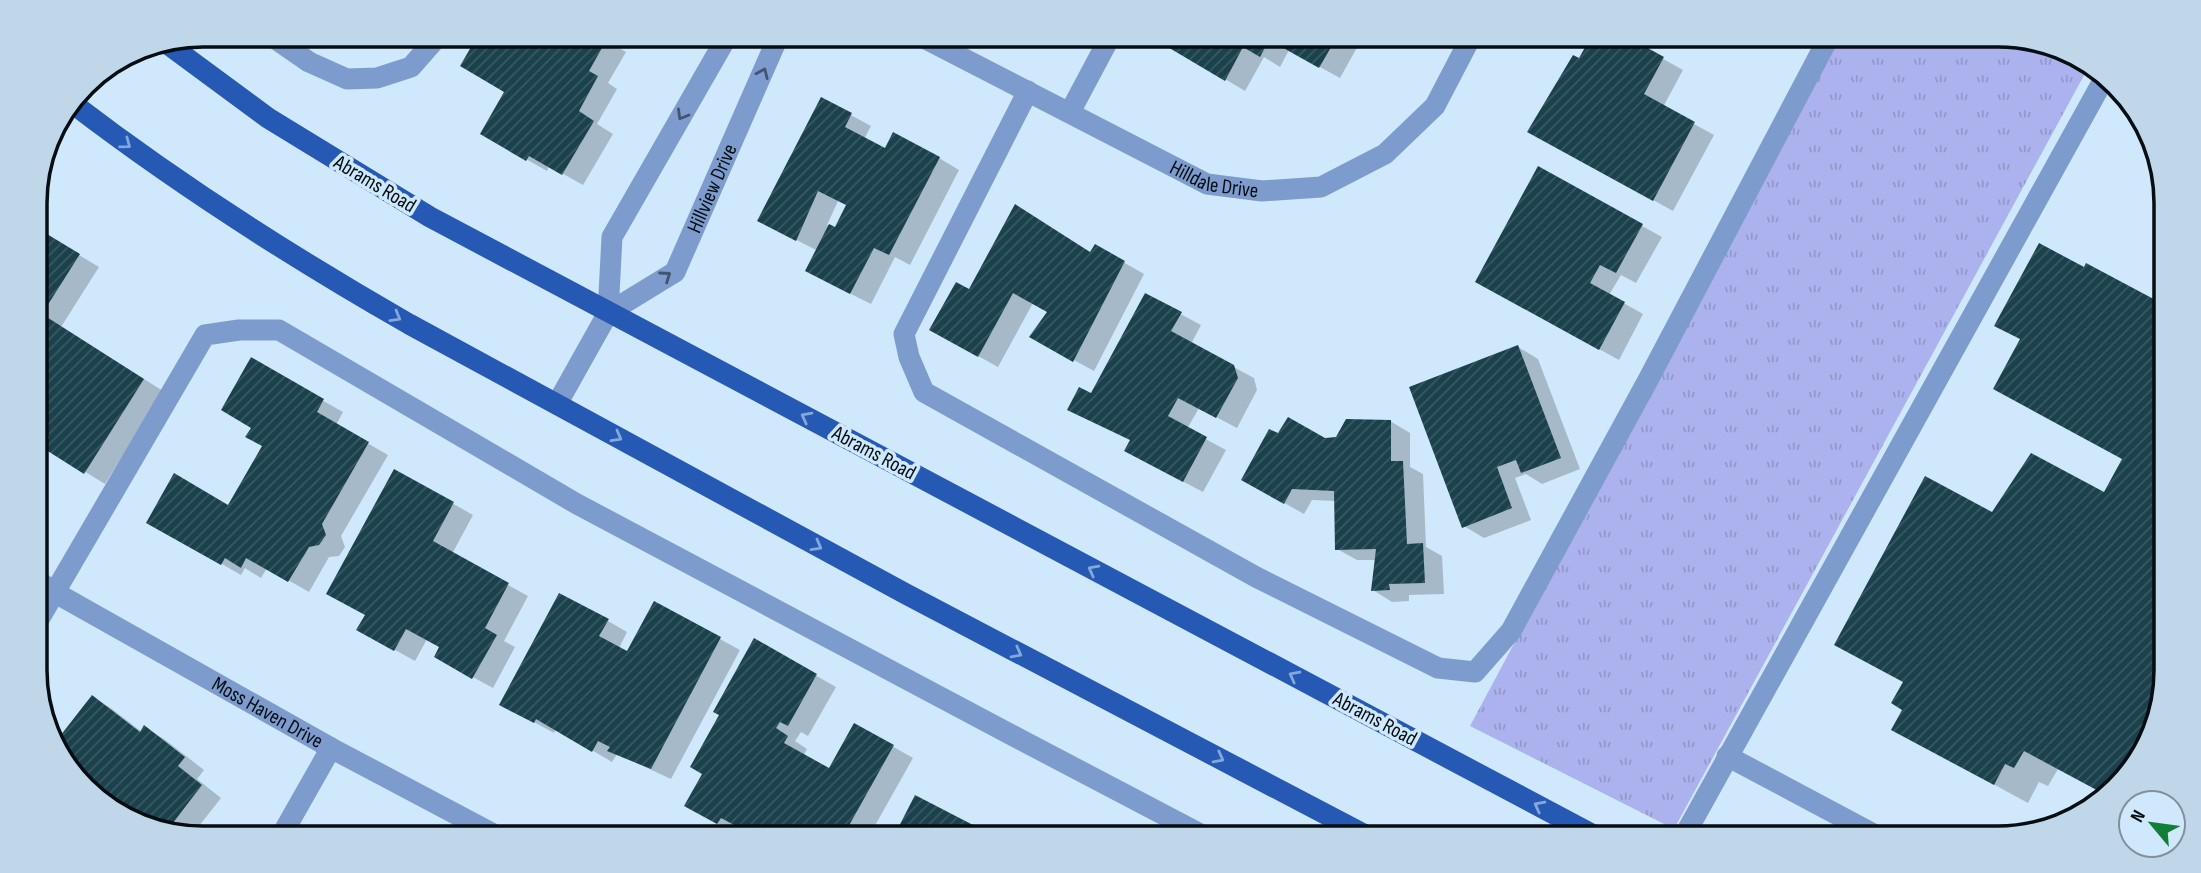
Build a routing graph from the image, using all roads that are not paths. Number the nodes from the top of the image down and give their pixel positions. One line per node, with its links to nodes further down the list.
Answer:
1 (1104, 47): 13 (street)
2 (1466, 47): 13 (street, Hilldale Drive)
3 (1824, 47): 11 (street)
4 (289, 48): 5 (street)
5 (427, 48)
6 (721, 48): 14 (street, Hillview Drive, one-way to 14)
7 (773, 48): 14 (street, Hillview Drive, one-way to 7)
8 (943, 48): 11 (street, Hilldale Drive)
9 (174, 50): 14 (main road, Abrams Road)
10 (2100, 85): 19 (street)
11 (1028, 91): 13 (street, Hilldale Drive)
12 (79, 108): 15 (main road, one-way to 15)
13 (1070, 112)
14 (608, 313): 15 (street, Hillview Drive); 22 (main road, Abrams Road, one-way to 14)
15 (557, 404): 21 (main road, one-way to 21)
16 (47, 584): 20 (street)
17 (47, 587): 18 (street, Moss Haven Drive)
18 (331, 748): 25 (street); 26 (street, Moss Haven Drive)
19 (1727, 756): 23 (street); 24 (street)
20 (1184, 825)
21 (1347, 825)
22 (1575, 825)
23 (1690, 825)
24 (1857, 825)
25 (287, 826)
26 (478, 826)

